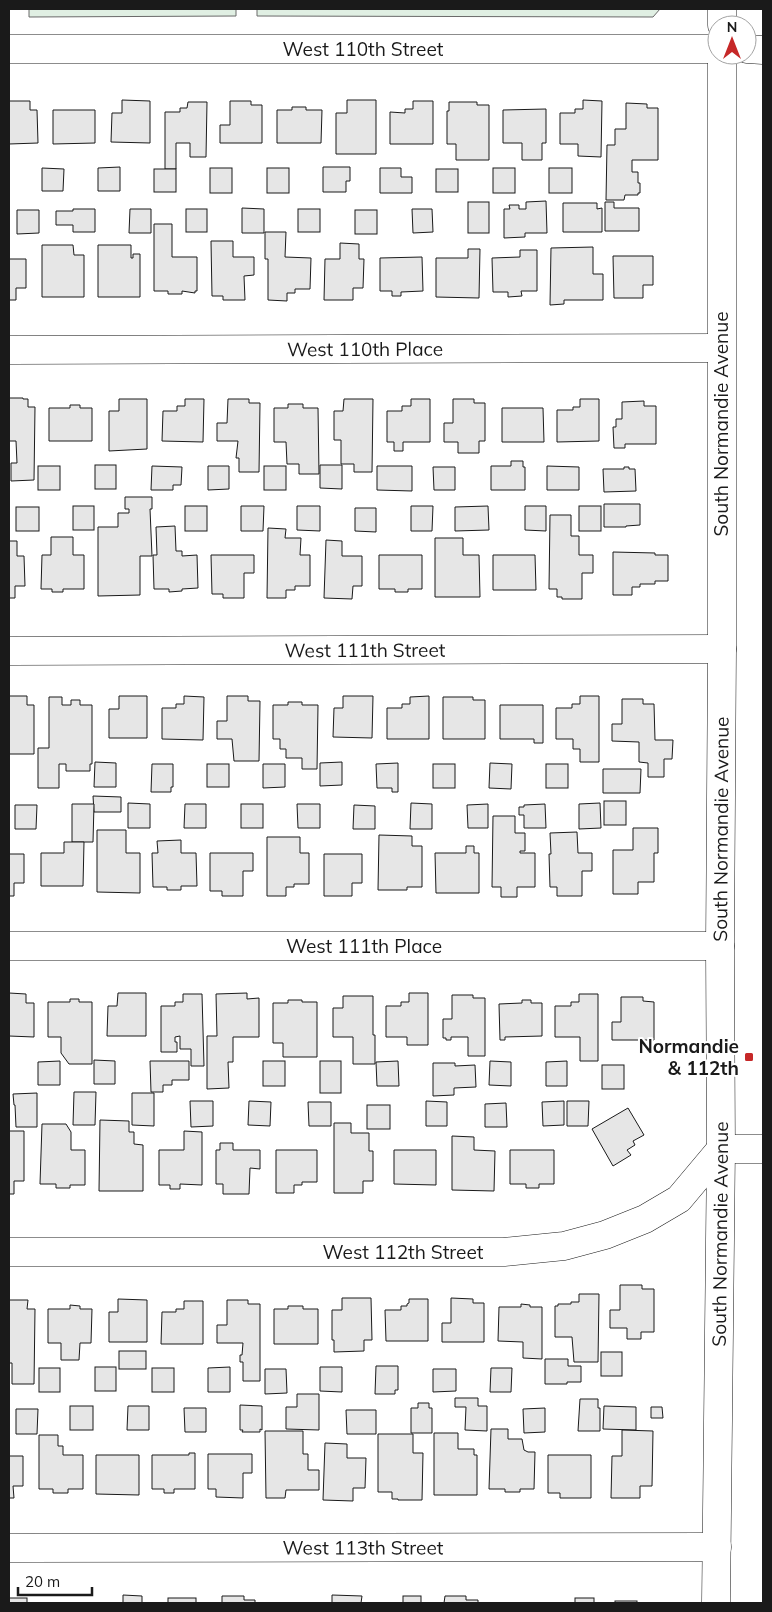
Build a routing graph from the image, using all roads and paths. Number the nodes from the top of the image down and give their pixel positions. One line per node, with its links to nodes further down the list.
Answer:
1 (9, 49): 2 (street, West 110th Street)
2 (707, 49)
3 (722, 65): 4 (street, South Normandie Avenue)
4 (721, 348): 5 (street, West 110th Place); 6 (street, South Normandie Avenue)
5 (9, 350)
6 (722, 649): 7 (street, West 111th Street); 9 (street, South Normandie Avenue)
7 (9, 651)
8 (9, 946): 9 (street, West 111th Place)
9 (720, 946): 10 (street, South Normandie Avenue)
10 (721, 1149): 11 (street); 12 (street, West 112th Street); 13 (street, South Normandie Avenue)
11 (763, 1149)
12 (9, 1252)
13 (717, 1547): 14 (street, West 113th Street); 15 (street, South Normandie Avenue)
14 (9, 1548)
15 (716, 1603)

